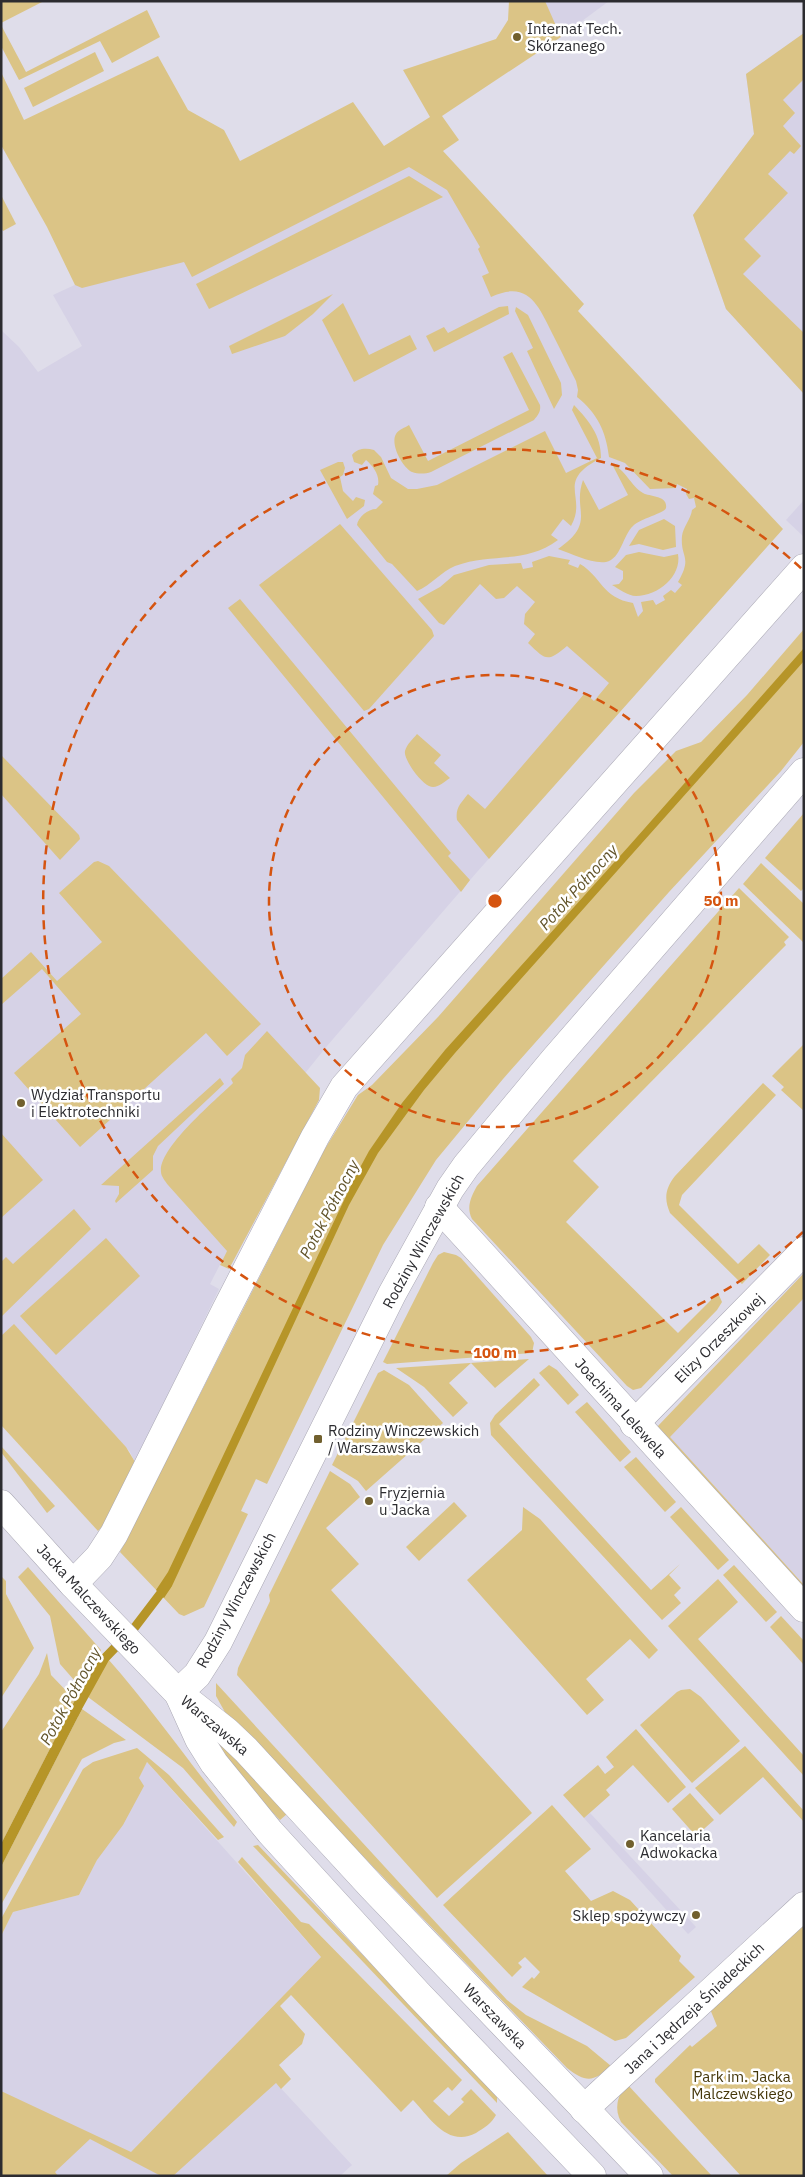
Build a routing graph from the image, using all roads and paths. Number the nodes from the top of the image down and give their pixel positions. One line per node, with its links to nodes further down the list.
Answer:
1 (804, 568): 7 (street)
2 (804, 772): 3 (street, Rodziny Winczewskich)
3 (439, 1207): 5 (street, Joachima Lelewela); 9 (street, Rodziny Winczewskich)
4 (804, 1251): 5 (street, Elizy Orzeszkowej)
5 (634, 1424): 8 (street, Joachima Lelewela)
6 (1, 1504): 7 (street, Jacka Malczewskiego)
7 (73, 1584): 9 (street, Jacka Malczewskiego)
8 (804, 1608)
9 (178, 1693): 11 (street, Warszawska); 12 (street, Warszawska)
10 (804, 1906): 11 (street, Jana i Jędrzeja Śniadeckich)
11 (584, 2109): 13 (street, Warszawska)
12 (592, 2176)
13 (649, 2176)

